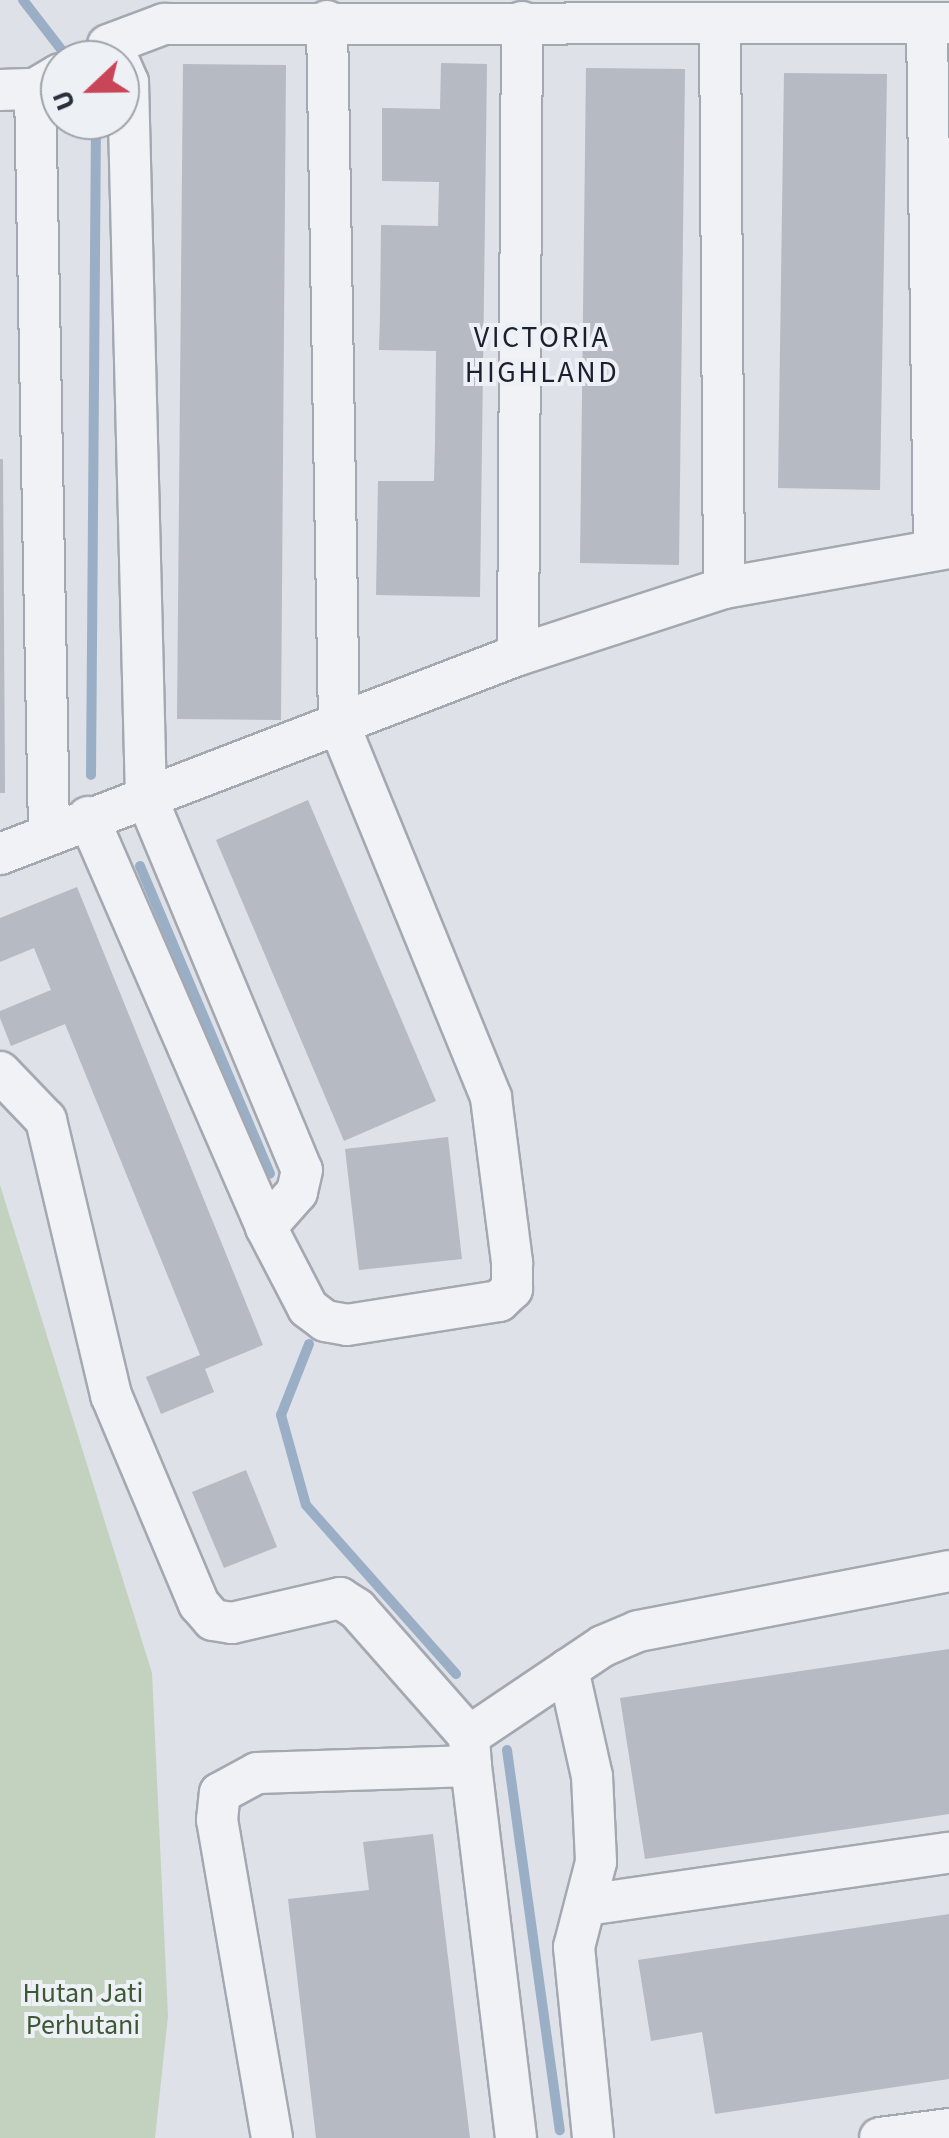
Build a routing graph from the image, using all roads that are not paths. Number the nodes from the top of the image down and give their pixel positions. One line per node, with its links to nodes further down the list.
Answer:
1 (328, 21): 2 (street); 5 (street); 11 (street)
2 (522, 22): 3 (street); 10 (street)
3 (720, 22): 4 (street); 9 (street)
4 (938, 23): 8 (street)
5 (136, 40)
6 (32, 84): 14 (street)
7 (129, 140): 12 (street)
8 (942, 549): 9 (street)
9 (724, 588): 10 (street)
10 (518, 655): 11 (street)
11 (339, 724): 12 (street); 17 (street)
12 (146, 796): 13 (street); 17 (street)
13 (88, 818): 14 (street); 17 (street)
14 (48, 832): 15 (street)
15 (0, 854)
16 (0, 1072): 20 (street)
17 (266, 1227)
18 (949, 1572): 19 (street)
19 (568, 1669): 20 (street); 22 (street)
20 (470, 1751): 24 (street); 25 (street)
21 (949, 1853): 22 (street)
22 (586, 1905): 26 (street)
23 (949, 2128): 27 (street)
24 (272, 2138)
25 (516, 2138)
26 (594, 2138)
27 (880, 2138)

